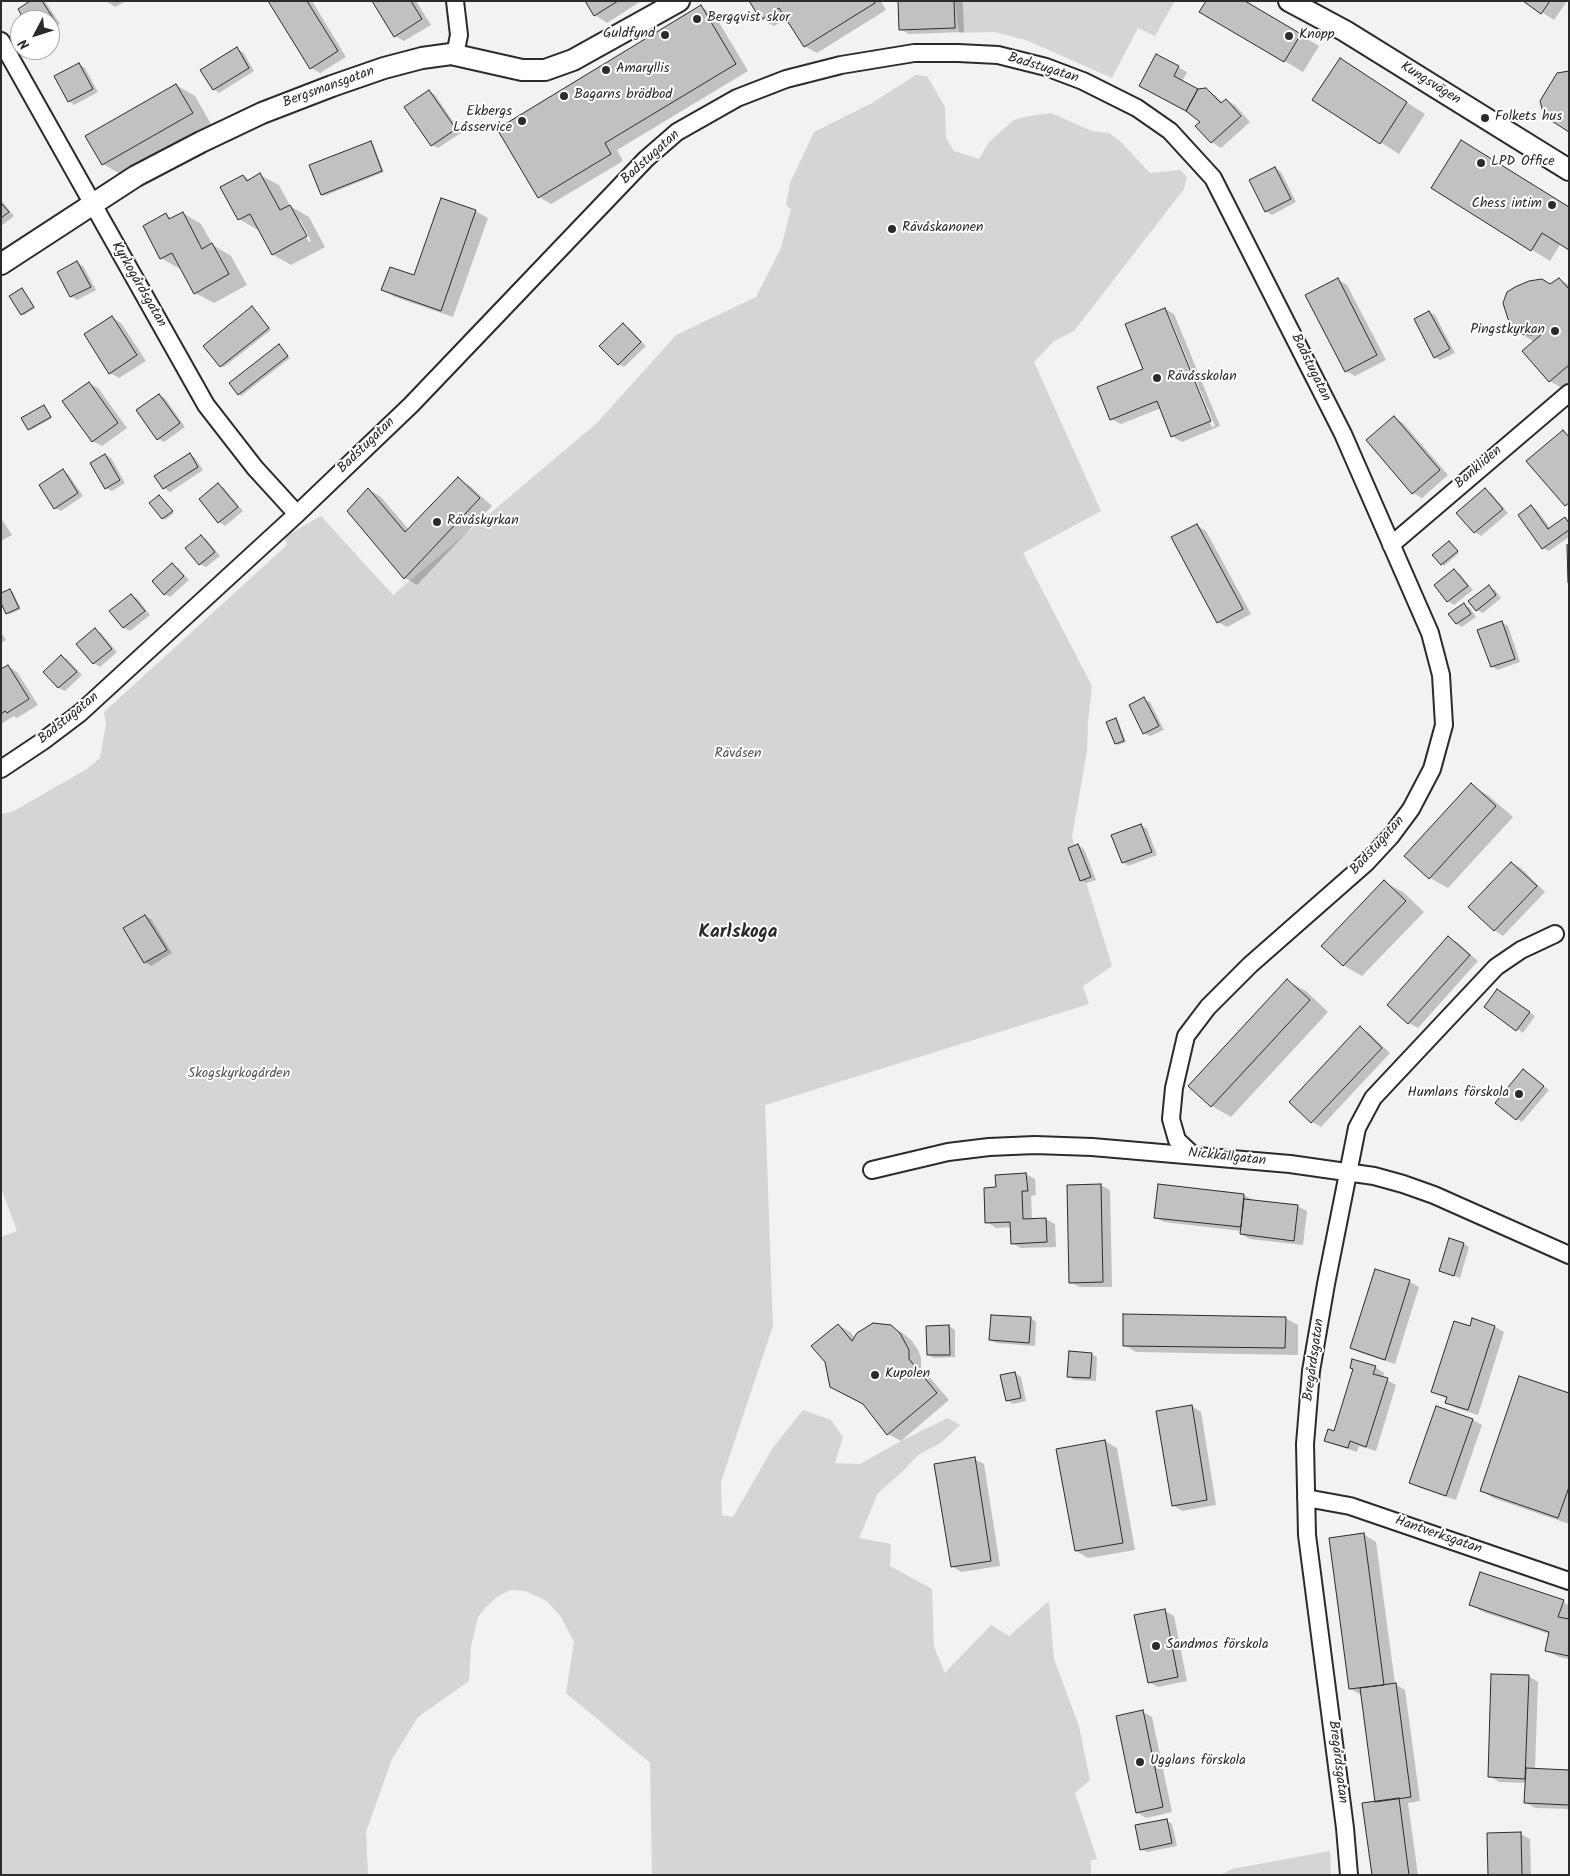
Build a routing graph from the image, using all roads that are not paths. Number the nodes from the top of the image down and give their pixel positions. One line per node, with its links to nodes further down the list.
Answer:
1 (454, 1): 5 (street)
2 (679, 1): 5 (street, Bergsmansgatan)
3 (1290, 1): 6 (street, Kungsvägen)
4 (1, 41): 7 (street, Kyrkogårdsgatan)
5 (455, 55): 7 (street, Bergsmansgatan)
6 (1569, 170)
7 (92, 204): 8 (street, Bergsmansgatan); 10 (street, Kyrkogårdsgatan)
8 (1, 264)
9 (1569, 393): 11 (street, Bankliden)
10 (297, 514): 11 (street, Badstugatan); 12 (street, Badstugatan)
11 (1390, 545): 14 (street, Badstugatan)
12 (1, 769)
13 (1555, 934): 16 (street, Bregårdsgatan)
14 (1193, 1155): 15 (street, Nickkällgatan); 16 (street, Nickkällgatan)
15 (872, 1170)
16 (1347, 1172): 17 (street, Nickkällgatan); 18 (street, Bregårdsgatan)
17 (1569, 1255)
18 (1306, 1498): 19 (street, Hantverksgatan); 20 (street, Bregårdsgatan)
19 (1569, 1581)
20 (1349, 1875)

